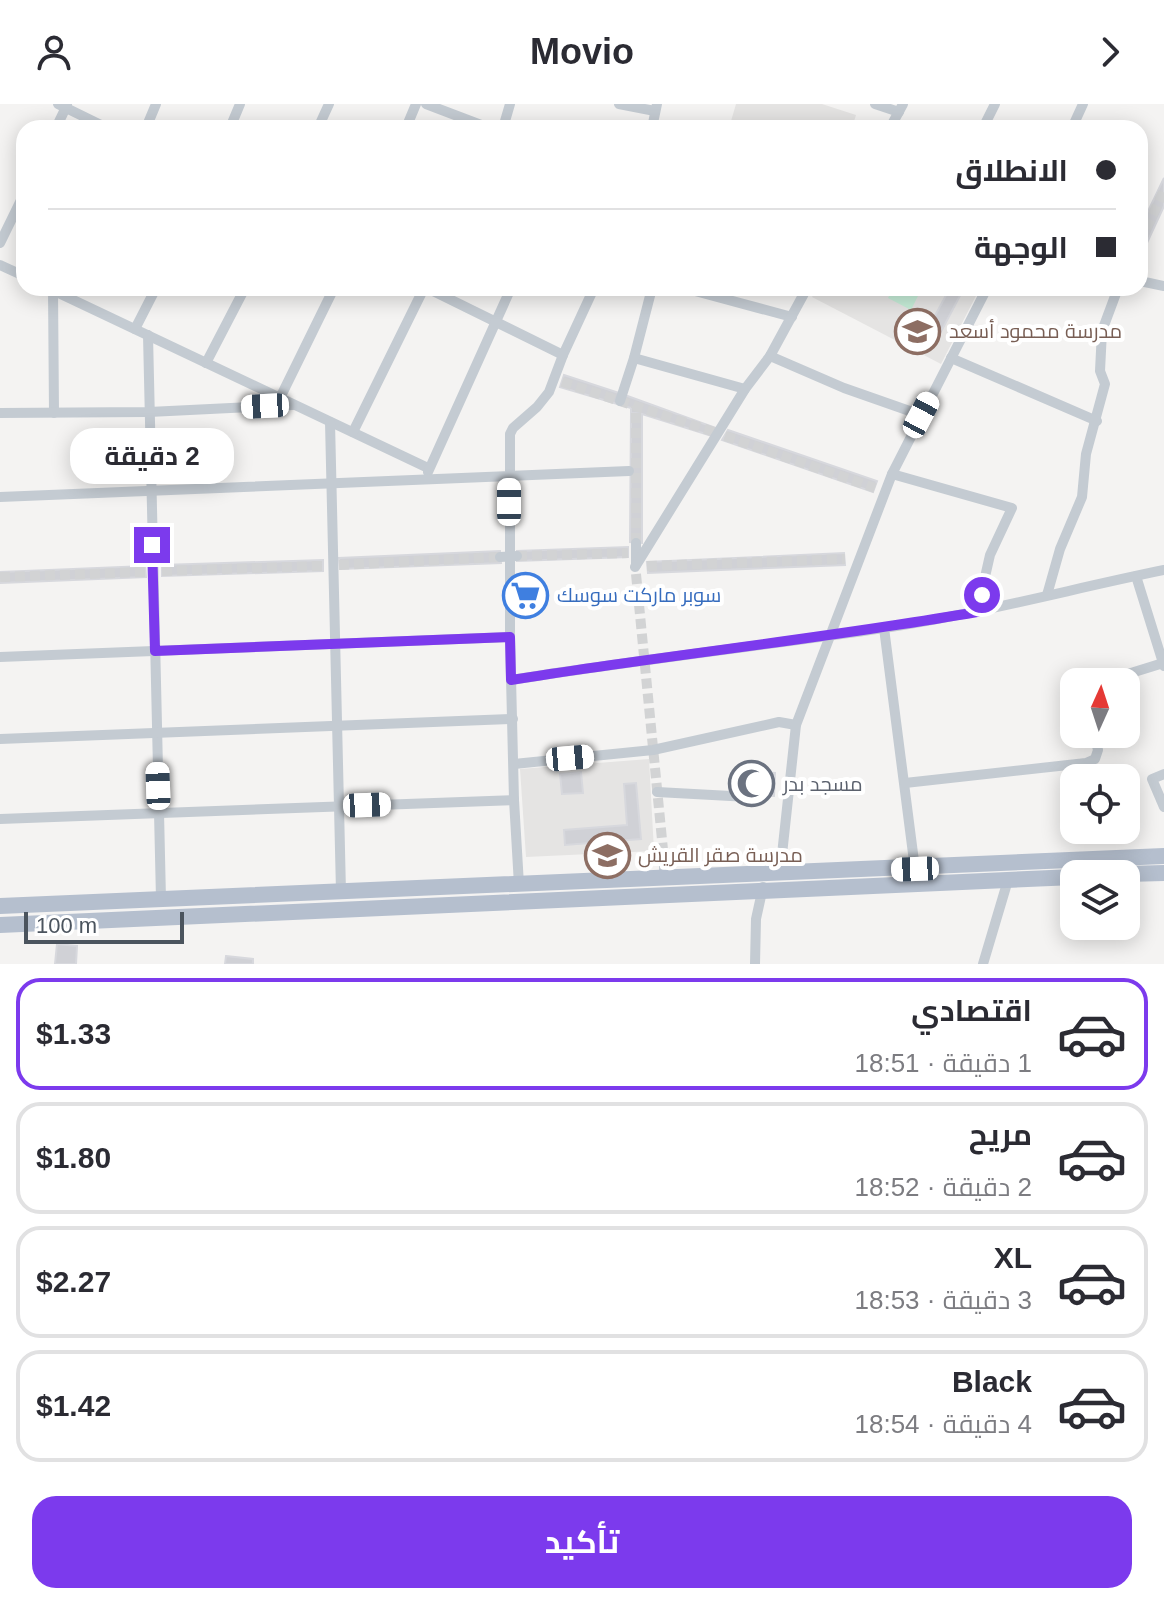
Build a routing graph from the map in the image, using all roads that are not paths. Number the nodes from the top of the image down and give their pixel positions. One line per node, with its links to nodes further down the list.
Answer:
1 (426, 104): 8 (street)
2 (619, 104): 5 (street)
3 (875, 104): 6 (street)
4 (64, 105): 7 (street)
5 (656, 108)
6 (901, 108)
7 (92, 120)
8 (468, 120)
9 (16, 210): 10 (street)
10 (0, 243)
11 (58, 296): 40 (street)
12 (70, 296): 27 (street)
13 (152, 296): 27 (street)
14 (241, 296): 33 (street)
15 (330, 296): 35 (street)
16 (422, 296): 44 (street)
17 (442, 296): 26 (street)
18 (508, 296): 26 (street)
19 (590, 296): 29 (street)
20 (650, 296): 31 (street)
21 (714, 296): 25 (street)
22 (803, 296): 25 (street)
23 (983, 296): 32 (street)
24 (1115, 296): 42 (street)
25 (792, 317): 30 (street)
26 (496, 323): 29 (street); 46 (street)
27 (135, 329): 28 (street)
28 (148, 335): 33 (street); 38 (street)
29 (563, 355): 48 (street)
30 (770, 356): 34 (street); 41 (street)
31 (634, 358): 34 (street); 36 (street)
32 (951, 358): 41 (street); 42 (street)
33 (206, 363): 35 (street)
34 (745, 389): 56 (street)
35 (280, 398): 37 (street)
36 (620, 401)
37 (295, 405): 38 (street); 43 (street)
38 (149, 412): 40 (street); 50 (street)
39 (0, 413): 40 (street)
40 (54, 413)
41 (921, 415): 47 (street)
42 (1097, 421): 59 (street)
43 (330, 422): 44 (street); 49 (street)
44 (353, 432): 46 (street)
45 (629, 471): 48 (street)
46 (428, 473): 48 (street); 49 (street)
47 (892, 474): 54 (street); 60 (street)
48 (509, 475): 63 (street)
49 (331, 483): 50 (street); 64 (street)
50 (151, 491): 51 (street); 65 (street)
51 (0, 497)
52 (633, 550): 56 (street)
53 (845, 559): 54 (street)
54 (857, 563): 62 (street)
55 (647, 566): 56 (street)
56 (636, 570)
57 (1164, 570): 58 (street)
58 (1136, 576): 59 (street); 67 (street)
59 (1047, 595): 60 (street)
60 (977, 612): 61 (street)
61 (884, 628): 62 (street); 78 (street)
62 (830, 634): 69 (street); 71 (street)
63 (510, 637): 64 (street); 69 (street)
64 (334, 644): 65 (street); 72 (street)
65 (155, 651): 66 (street); 73 (street)
66 (0, 657)
67 (1163, 664): 68 (street)
68 (1140, 671)
69 (511, 680): 70 (street)
70 (513, 719): 72 (street); 76 (street)
71 (796, 725): 76 (street); 88 (street)
72 (336, 726): 73 (street); 82 (street)
73 (157, 733): 74 (street); 84 (street)
74 (0, 739)
75 (1098, 748): 78 (street)
76 (514, 764): 81 (street)
77 (1164, 774): 83 (street)
78 (905, 783): 87 (street)
79 (657, 792): 80 (street)
80 (749, 797)
81 (514, 800): 82 (street); 94 (street)
82 (338, 806): 84 (street); 95 (street)
83 (1164, 807)
84 (159, 813): 85 (street); 96 (street)
85 (0, 819)
86 (1164, 856): 87 (main road)
87 (915, 869): 88 (main road)
88 (780, 873): 93 (main road)
89 (1164, 873): 90 (main road)
90 (1140, 874)
91 (1060, 878): 92 (main road)
92 (1008, 880): 93 (main road); 100 (street)
93 (755, 884): 94 (main road); 98 (main road); 99 (street)
94 (519, 885): 95 (main road)
95 (341, 892): 96 (main road)
96 (161, 899): 97 (main road)
97 (0, 906)
98 (0, 925)
99 (755, 964)
100 (983, 964)

